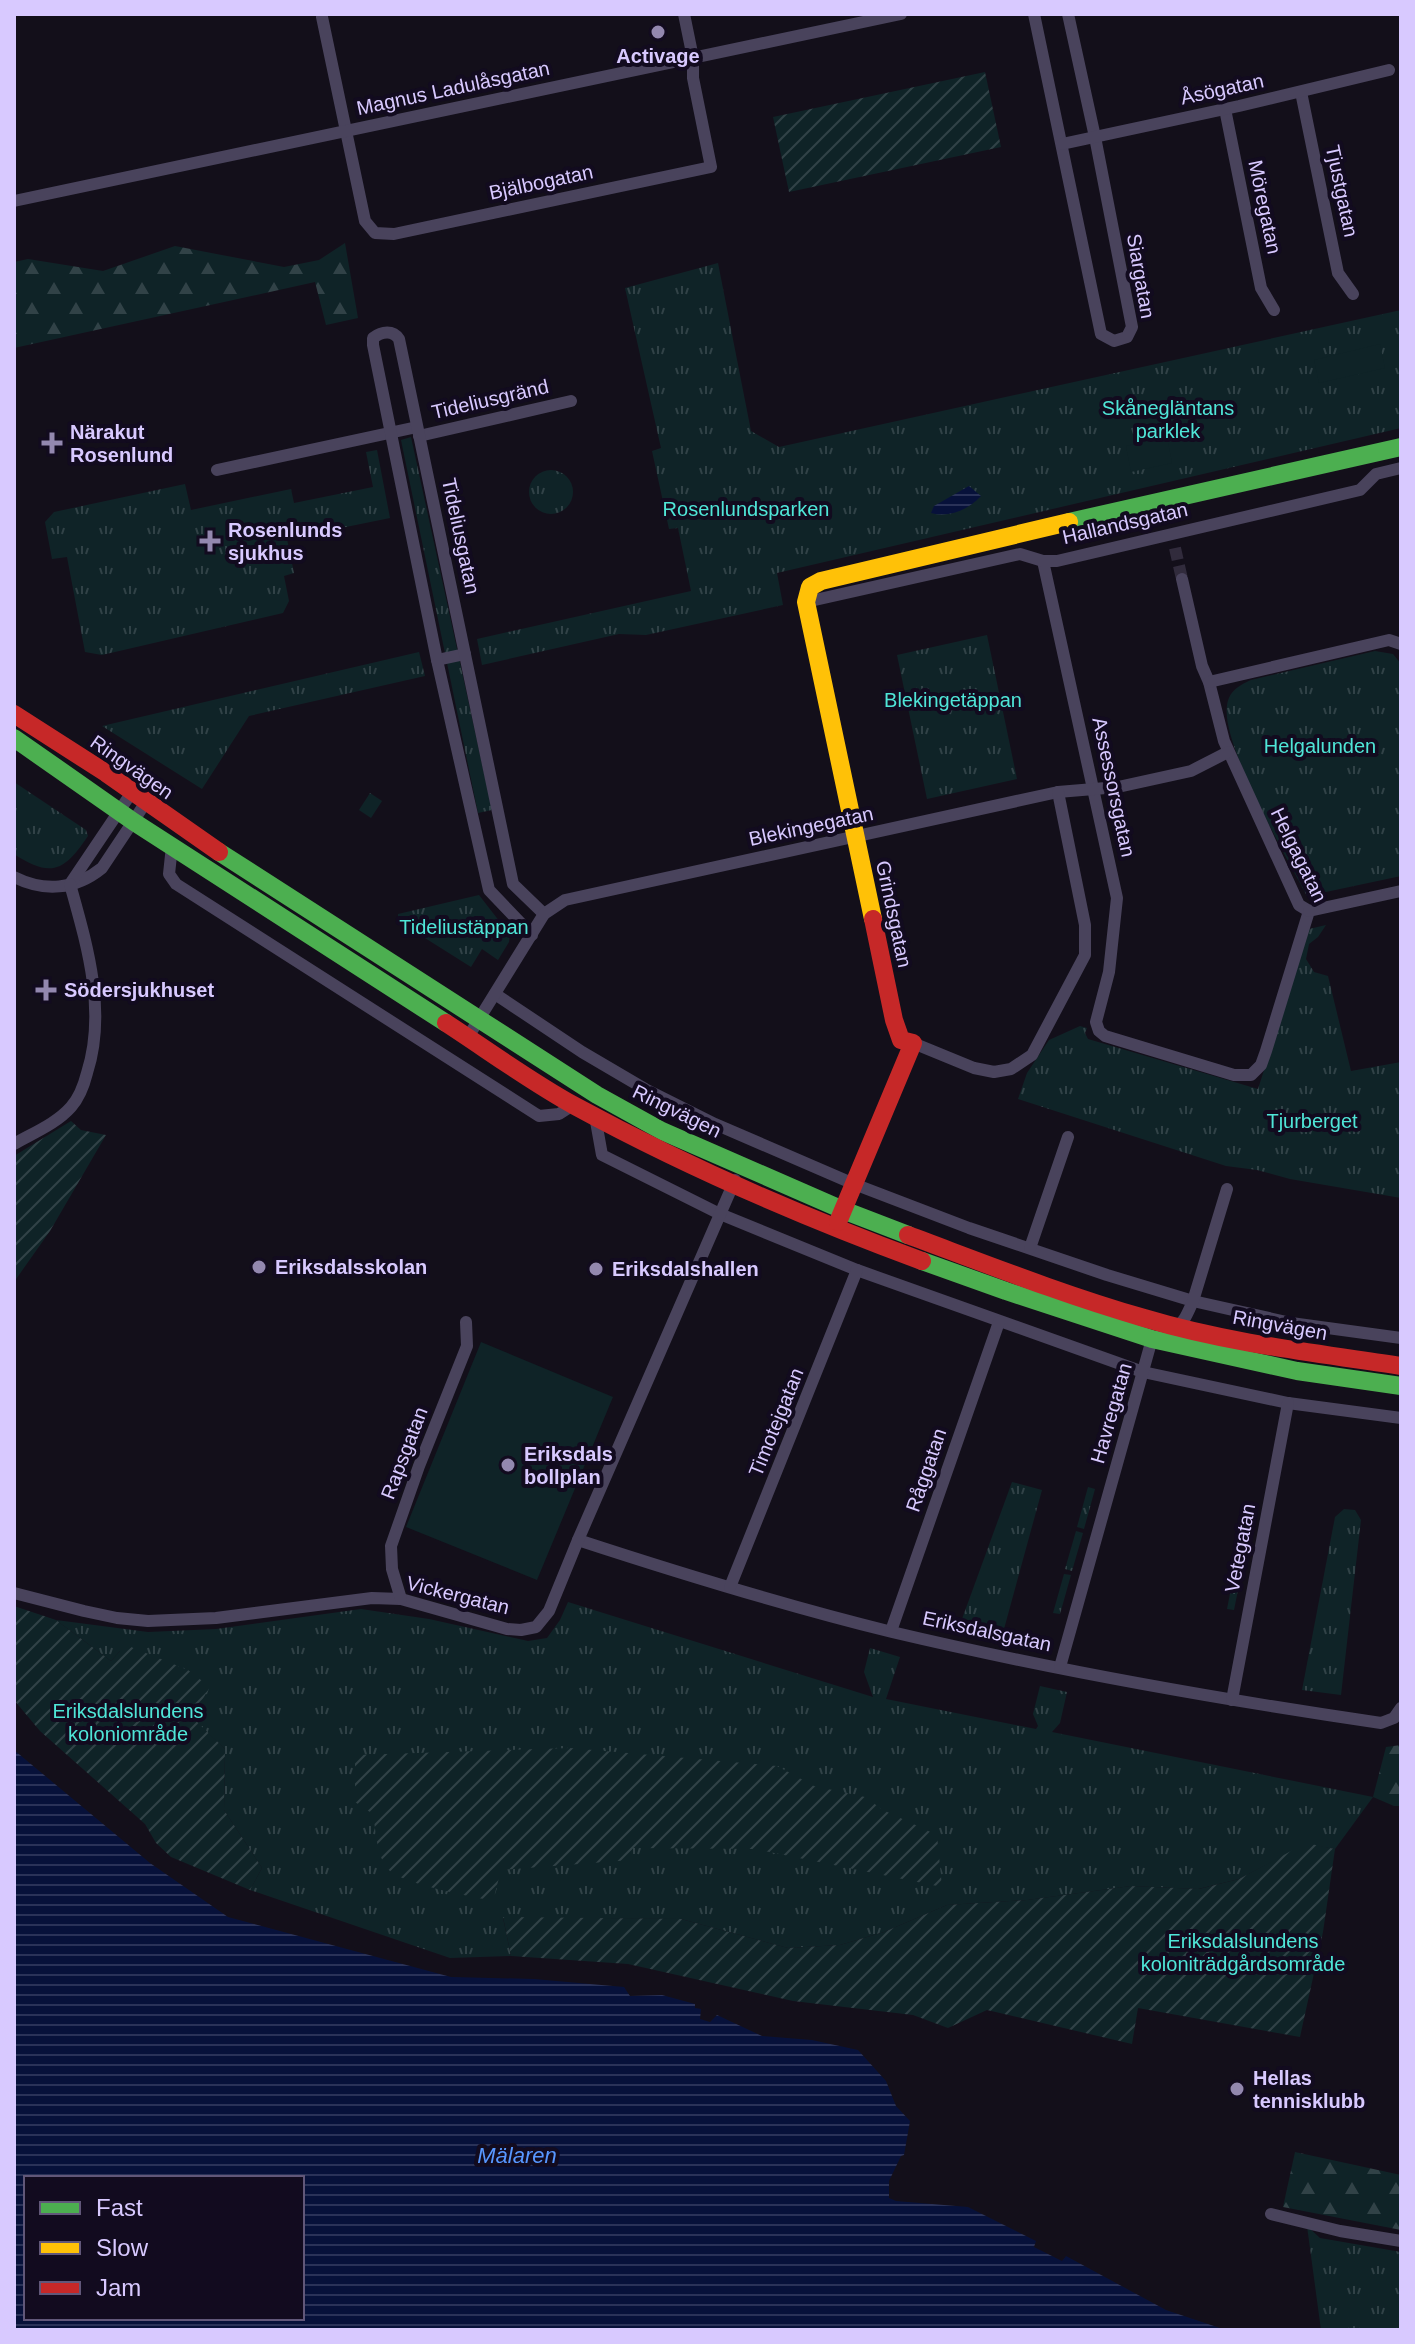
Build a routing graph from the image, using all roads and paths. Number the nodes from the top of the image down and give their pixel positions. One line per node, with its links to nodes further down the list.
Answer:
1 (684, 14): 6 (street)
2 (901, 14): 6 (street, Magnus Ladulåsgatan)
3 (1034, 14): 12 (street, Siargatan)
4 (1068, 14): 11 (street, Siargatan)
5 (322, 17): 10 (street)
6 (693, 58): 10 (street, Magnus Ladulåsgatan); 10 (street, Bjälbogatan)
7 (1389, 70): 8 (street, Åsögatan)
8 (1301, 92): 9 (street, Åsögatan); 14 (street, Tjustgatan)
9 (1225, 109): 11 (street, Åsögatan); 15 (street, Möregatan)
10 (346, 131): 13 (street, Magnus Ladulåsgatan)
11 (1095, 137): 12 (street, Åsögatan); 12 (street, Siargatan)
12 (1062, 144)
13 (14, 201)
14 (1353, 294)
15 (1274, 310)
16 (571, 401): 17 (street, Tideliusgränd)
17 (418, 431): 18 (street); 18 (street, Tideliusgatan); 26 (street, Tideliusgatan)
18 (390, 433): 21 (street); 27 (street, Tideliusgatan)
19 (1401, 447): 24 (main road, Hallandsgatan)
20 (1401, 468): 22 (street, Hallandsgatan)
21 (217, 470)
22 (1043, 561): 24 (street, Hallandsgatan); 32 (street, Assessorsgatan)
23 (1182, 579): 28 (street, Helgagatan)
24 (808, 595): 38 (main road, Grindsgatan)
25 (1401, 644): 28 (street)
26 (465, 654): 27 (street); 36 (street, Tideliusgatan)
27 (437, 660): 37 (street, Tideliusgatan)
28 (1209, 682): 31 (street, Helgagatan)
29 (14, 714): 34 (main road, Ringvägen)
30 (14, 738): 35 (main road, Ringvägen)
31 (1228, 752): 32 (street, Blekingegatan); 43 (street, Helgagatan)
32 (1094, 789): 33 (street, Blekingegatan); 48 (street, Assessorsgatan)
33 (1058, 792): 38 (street, Blekingegatan); 50 (street)
34 (139, 797): 35 (street); 47 (main road, Ringvägen)
35 (126, 816): 39 (main road, Ringvägen); 41 (street)
36 (499, 819): 37 (street); 44 (street, Tideliusgatan)
37 (474, 825): 45 (street, Tideliusgatan)
38 (855, 837): 44 (street, Blekingegatan); 50 (main road, Grindsgatan)
39 (172, 846): 49 (main road, Ringvägen); 51 (street)
40 (14, 877): 41 (street)
41 (70, 884): 54 (street)
42 (1401, 891): 43 (street)
43 (1309, 911): 48 (street, Helgagatan)
44 (544, 914): 45 (street)
45 (532, 935): 46 (street)
46 (495, 994): 47 (street); 56 (street, Ringvägen)
47 (479, 1020): 49 (street); 55 (main road, Ringvägen)
48 (1096, 1022)
49 (468, 1037): 51 (main road, Ringvägen)
50 (913, 1043): 56 (main road)
51 (573, 1105): 52 (main road, Ringvägen)
52 (595, 1116): 57 (main road, Ringvägen); 60 (street)
53 (1068, 1137): 62 (street)
54 (14, 1144)
55 (742, 1167): 57 (street, Vickergatan); 59 (main road, Ringvägen)
56 (854, 1184): 59 (main road); 62 (street, Ringvägen)
57 (733, 1185): 60 (street, Vickergatan); 61 (main road, Ringvägen)
58 (1227, 1189): 64 (street)
59 (843, 1210): 61 (main road); 67 (main road, Ringvägen)
60 (720, 1214): 63 (street); 75 (street, Vickergatan)
61 (835, 1229): 69 (main road, Ringvägen)
62 (1030, 1248): 64 (street, Ringvägen)
63 (857, 1270): 66 (street); 76 (street, Timotejgatan)
64 (1193, 1301): 67 (street); 68 (street, Ringvägen)
65 (466, 1322): 78 (street, Rapsgatan)
66 (999, 1322): 71 (street); 79 (street, Råggatan)
67 (1179, 1327): 69 (street); 70 (main road, Ringvägen)
68 (1401, 1338)
69 (1152, 1339): 71 (street, Havregatan); 72 (main road, Ringvägen)
70 (1401, 1366)
71 (1143, 1372): 73 (street); 80 (street, Havregatan)
72 (1401, 1386)
73 (1288, 1403): 74 (street); 81 (street, Vetegatan)
74 (1401, 1418)
75 (578, 1540): 76 (street, Eriksdalsgatan); 78 (street, Vickergatan)
76 (730, 1587): 79 (street, Eriksdalsgatan)
77 (14, 1593): 78 (street, Vickergatan)
78 (401, 1599)
79 (891, 1631): 80 (street, Eriksdalsgatan)
80 (1060, 1667): 81 (street, Eriksdalsgatan)
81 (1232, 1700): 82 (street, Eriksdalsgatan)
82 (1398, 1713)
83 (1271, 2214): 84 (street)
84 (1401, 2241)

